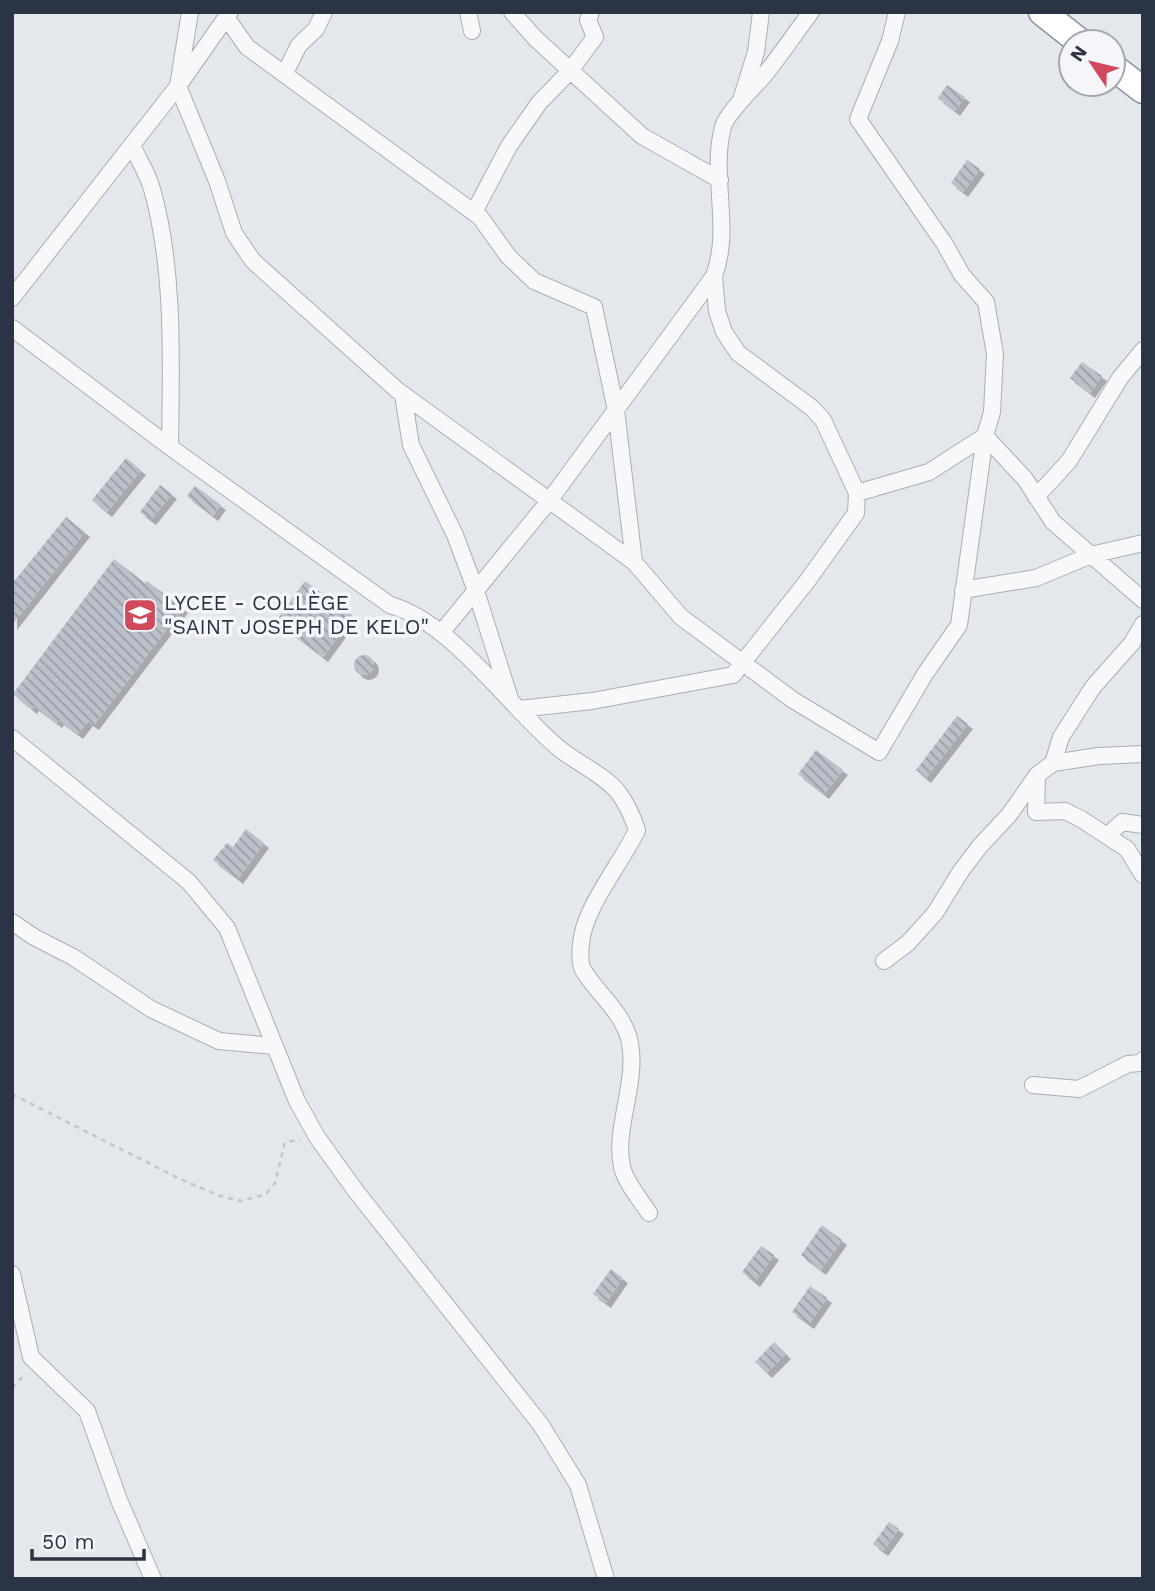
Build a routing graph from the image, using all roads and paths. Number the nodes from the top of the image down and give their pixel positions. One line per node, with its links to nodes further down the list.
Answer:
1 (190, 12): 16 (street)
2 (324, 12): 14 (street)
3 (468, 12): 12 (street)
4 (512, 12): 13 (street)
5 (591, 12): 13 (street)
6 (761, 12): 18 (street)
7 (811, 12): 18 (street)
8 (897, 12): 28 (street)
9 (1042, 12): 11 (highway)
10 (228, 15): 14 (street); 16 (street)
11 (1062, 28)
12 (472, 31)
13 (570, 71): 20 (street); 21 (street)
14 (285, 73): 21 (street)
15 (1127, 78): 17 (highway)
16 (178, 86): 19 (street); 26 (street)
17 (1143, 90)
18 (740, 103): 20 (street)
19 (132, 145): 23 (street); 29 (street)
20 (720, 180): 22 (street)
21 (474, 212): 27 (street)
22 (714, 276): 27 (street); 30 (street)
23 (12, 298)
24 (12, 328): 29 (street)
25 (1143, 350): 31 (street)
26 (403, 395): 32 (street); 37 (street)
27 (616, 410): 32 (street); 35 (street)
28 (985, 436): 30 (street); 31 (street); 36 (street)
29 (170, 447): 40 (street)
30 (857, 493): 41 (street)
31 (1036, 496): 34 (street)
32 (549, 500): 35 (street); 37 (street)
33 (1143, 544): 34 (street)
34 (1091, 555): 36 (street); 38 (street)
35 (634, 562): 41 (street)
36 (963, 590): 41 (street)
37 (477, 591): 40 (street); 42 (street)
38 (1143, 600)
39 (1143, 624): 45 (street)
40 (441, 633): 42 (street)
41 (743, 663): 42 (street)
42 (514, 705): 57 (street)
43 (12, 737): 52 (street)
44 (1143, 754): 45 (street)
45 (1053, 762): 46 (street)
46 (1037, 775): 48 (street); 51 (street)
47 (1143, 825): 48 (street)
48 (1107, 836): 49 (street)
49 (1143, 875)
50 (12, 922): 52 (street)
51 (884, 961)
52 (274, 1046): 56 (street)
53 (1143, 1060): 54 (street)
54 (1033, 1085)
55 (12, 1094): 56 (path)
56 (317, 1137): 62 (street)
57 (649, 1213)
58 (12, 1274): 59 (street)
59 (31, 1357): 60 (path); 61 (street)
60 (12, 1388)
61 (153, 1579)
62 (606, 1579)

